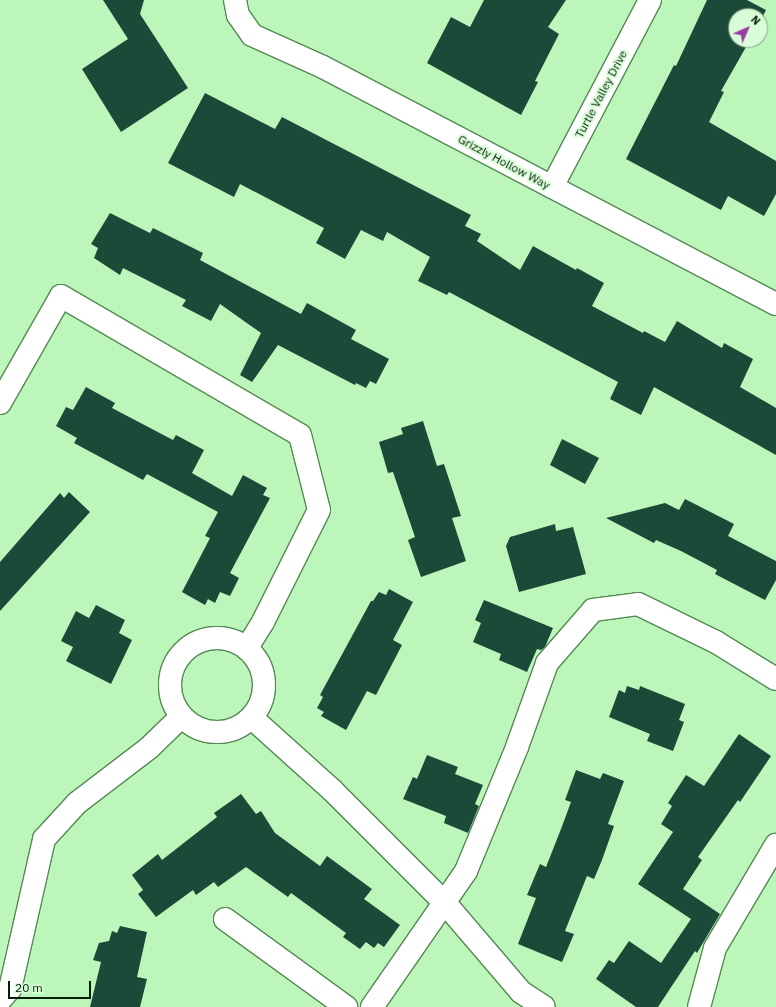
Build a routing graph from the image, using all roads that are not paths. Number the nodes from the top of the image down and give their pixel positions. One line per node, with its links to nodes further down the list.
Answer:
1 (650, 0): 3 (street, Turtle Valley Drive)
2 (237, 7): 3 (street, Grizzly Hollow Way)
3 (552, 187): 4 (street, Grizzly Hollow Way)
4 (776, 304)
5 (0, 403): 6 (street)
6 (246, 648): 8 (street); 9 (street)
7 (776, 679): 11 (street)
8 (182, 717): 9 (street); 13 (street)
9 (252, 718): 11 (street)
10 (776, 844): 17 (street)
11 (445, 903): 15 (street); 16 (street)
12 (225, 918): 14 (street)
13 (0, 1000)
14 (346, 1007)
15 (372, 1007)
16 (544, 1007)
17 (699, 1007)

